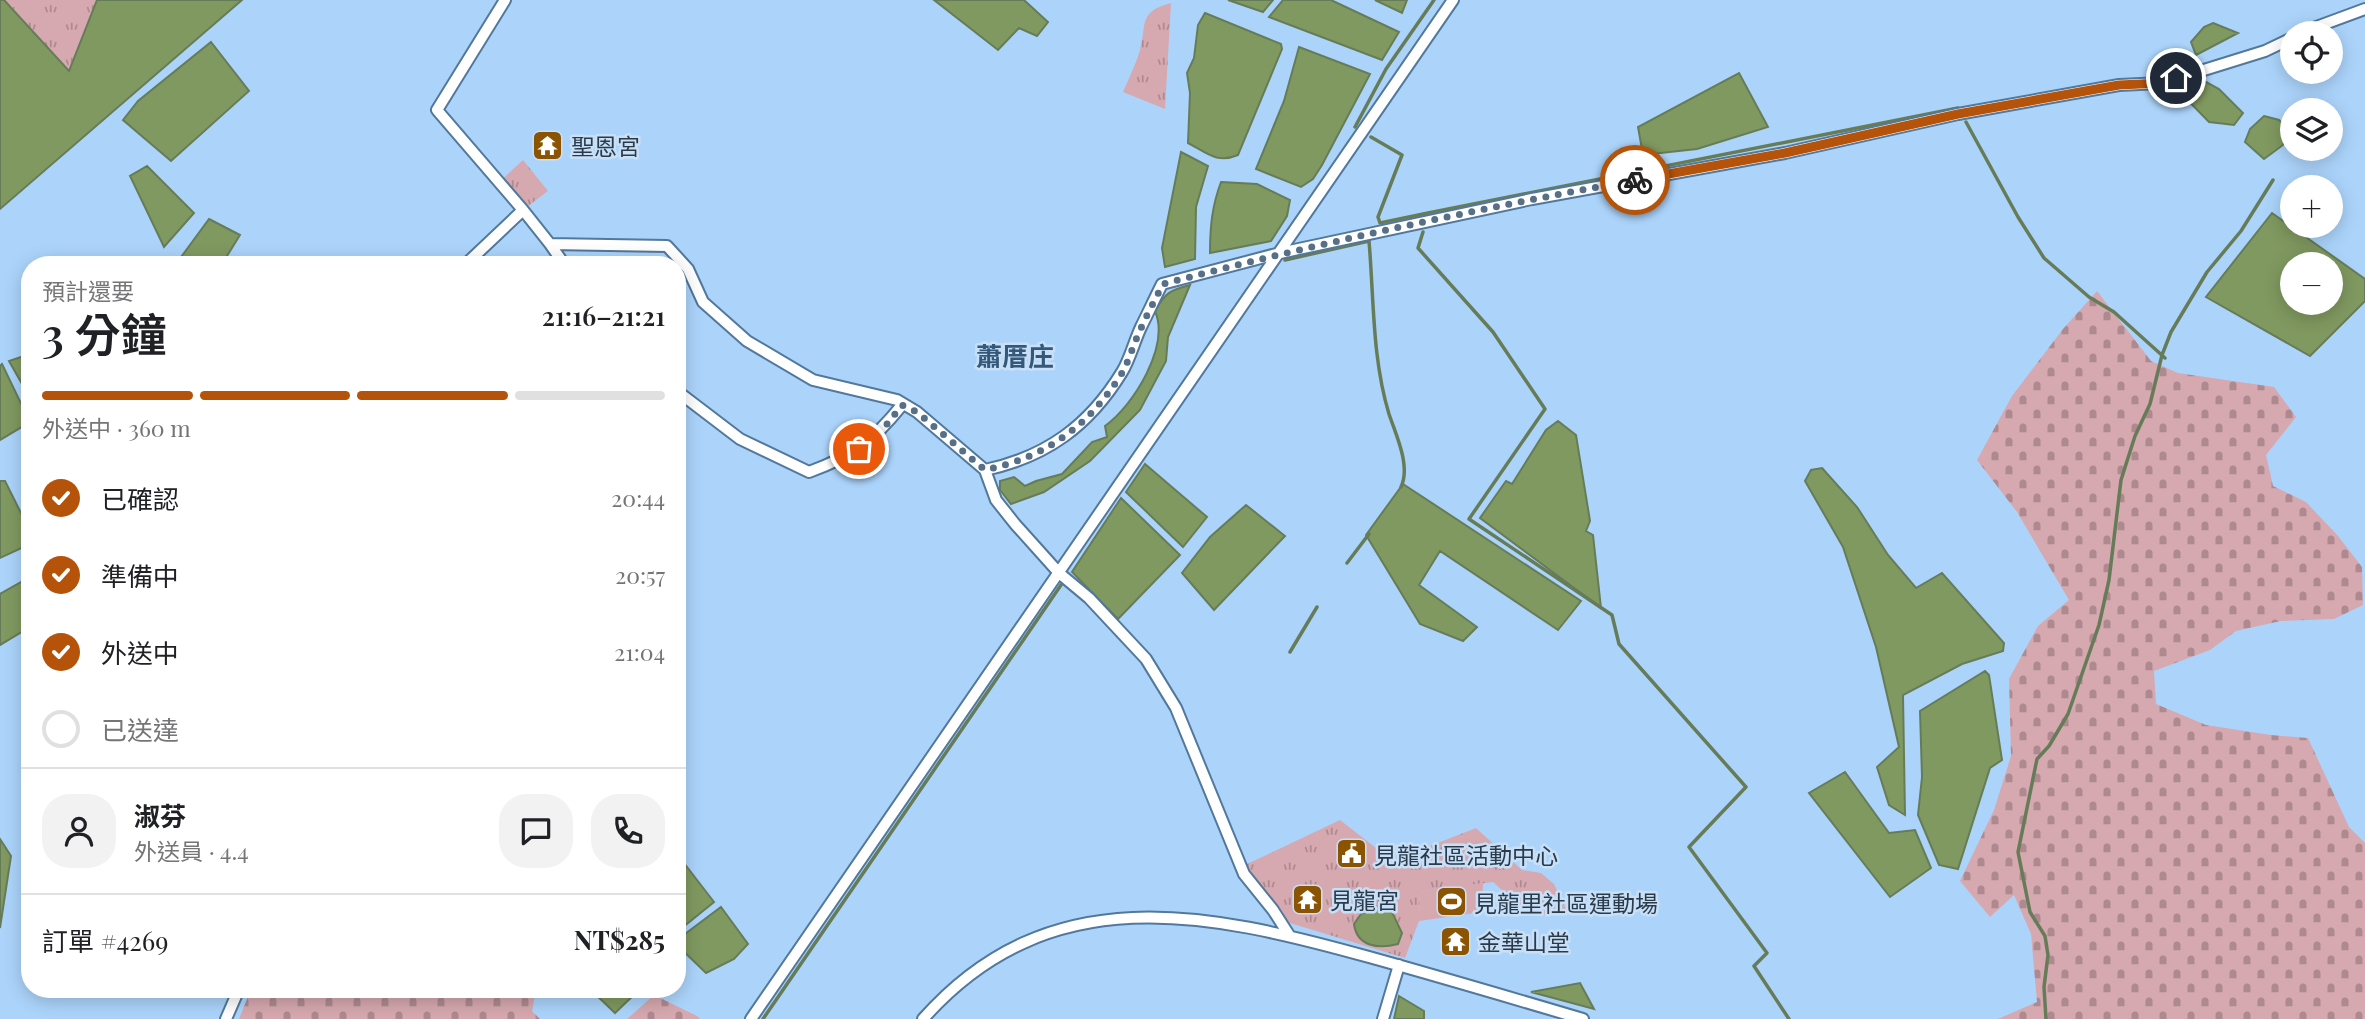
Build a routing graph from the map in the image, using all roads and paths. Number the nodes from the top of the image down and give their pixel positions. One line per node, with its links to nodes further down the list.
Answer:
1 (505, 0): 6 (street)
2 (1454, 0): 8 (street)
3 (2365, 9): 4 (street)
4 (2332, 21)
5 (2280, 44): 8 (street)
6 (523, 210): 7 (street); 9 (street)
7 (550, 244): 10 (street); 11 (street)
8 (1280, 253): 15 (street); 16 (street)
9 (474, 256)
10 (558, 256)
11 (676, 256)
12 (686, 267): 14 (street)
13 (686, 398): 14 (street)
14 (902, 405): 15 (street)
15 (985, 470): 16 (street)
16 (1059, 573): 17 (street); 21 (street)
17 (1289, 935): 18 (street); 22 (street)
18 (1399, 965): 23 (street); 24 (street)
19 (235, 998): 20 (street)
20 (226, 1019)
21 (751, 1019)
22 (923, 1019)
23 (1383, 1019)
24 (1583, 1019)

